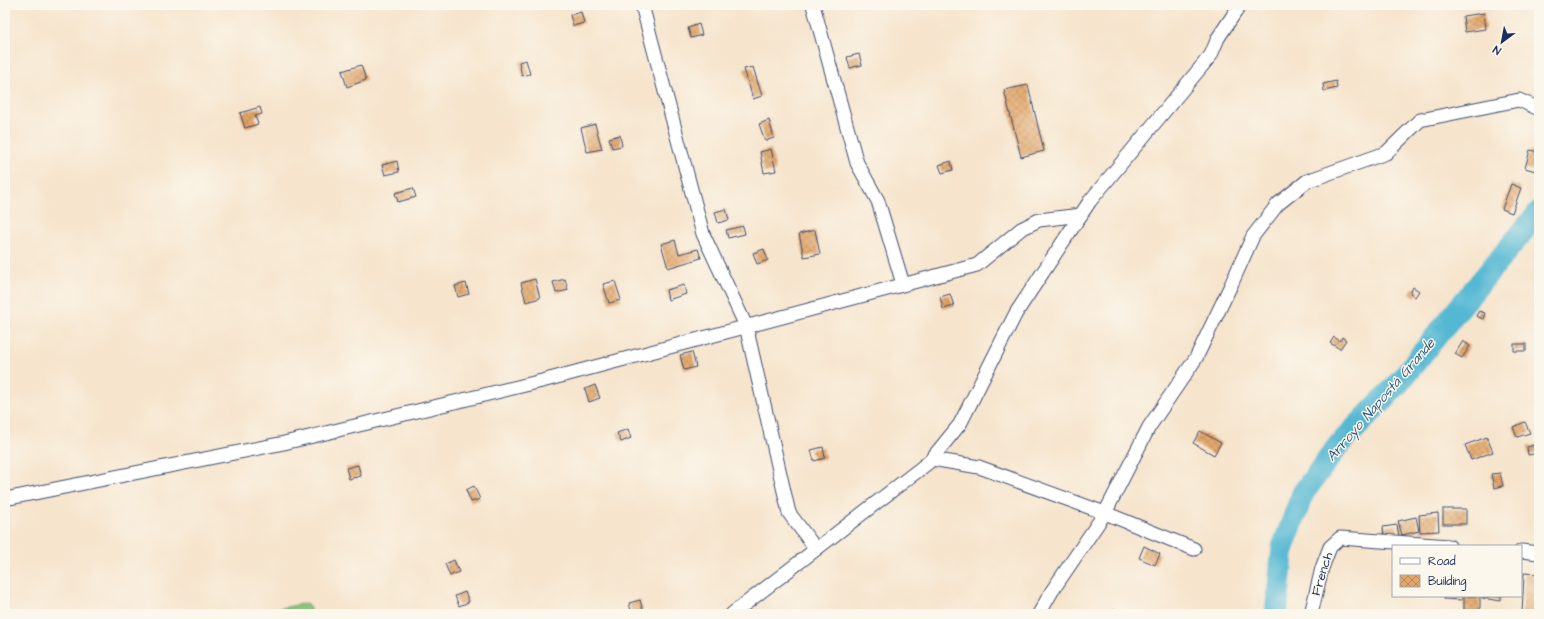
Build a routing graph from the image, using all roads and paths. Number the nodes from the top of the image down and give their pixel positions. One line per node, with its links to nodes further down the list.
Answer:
1 (642, 5): 7 (street)
2 (813, 5): 6 (street)
3 (1240, 5): 5 (street)
4 (1539, 109): 10 (street)
5 (1081, 215): 6 (street); 8 (street)
6 (903, 284): 7 (street)
7 (746, 326): 9 (street); 12 (street)
8 (932, 459): 10 (street); 12 (street)
9 (5, 498)
10 (1105, 513): 13 (street); 17 (street)
11 (1435, 545): 18 (street, French)
12 (816, 549): 16 (street)
13 (1194, 549)
14 (1522, 551): 15 (street)
15 (1539, 552)
16 (732, 614)
17 (1039, 614)
18 (1311, 614)

